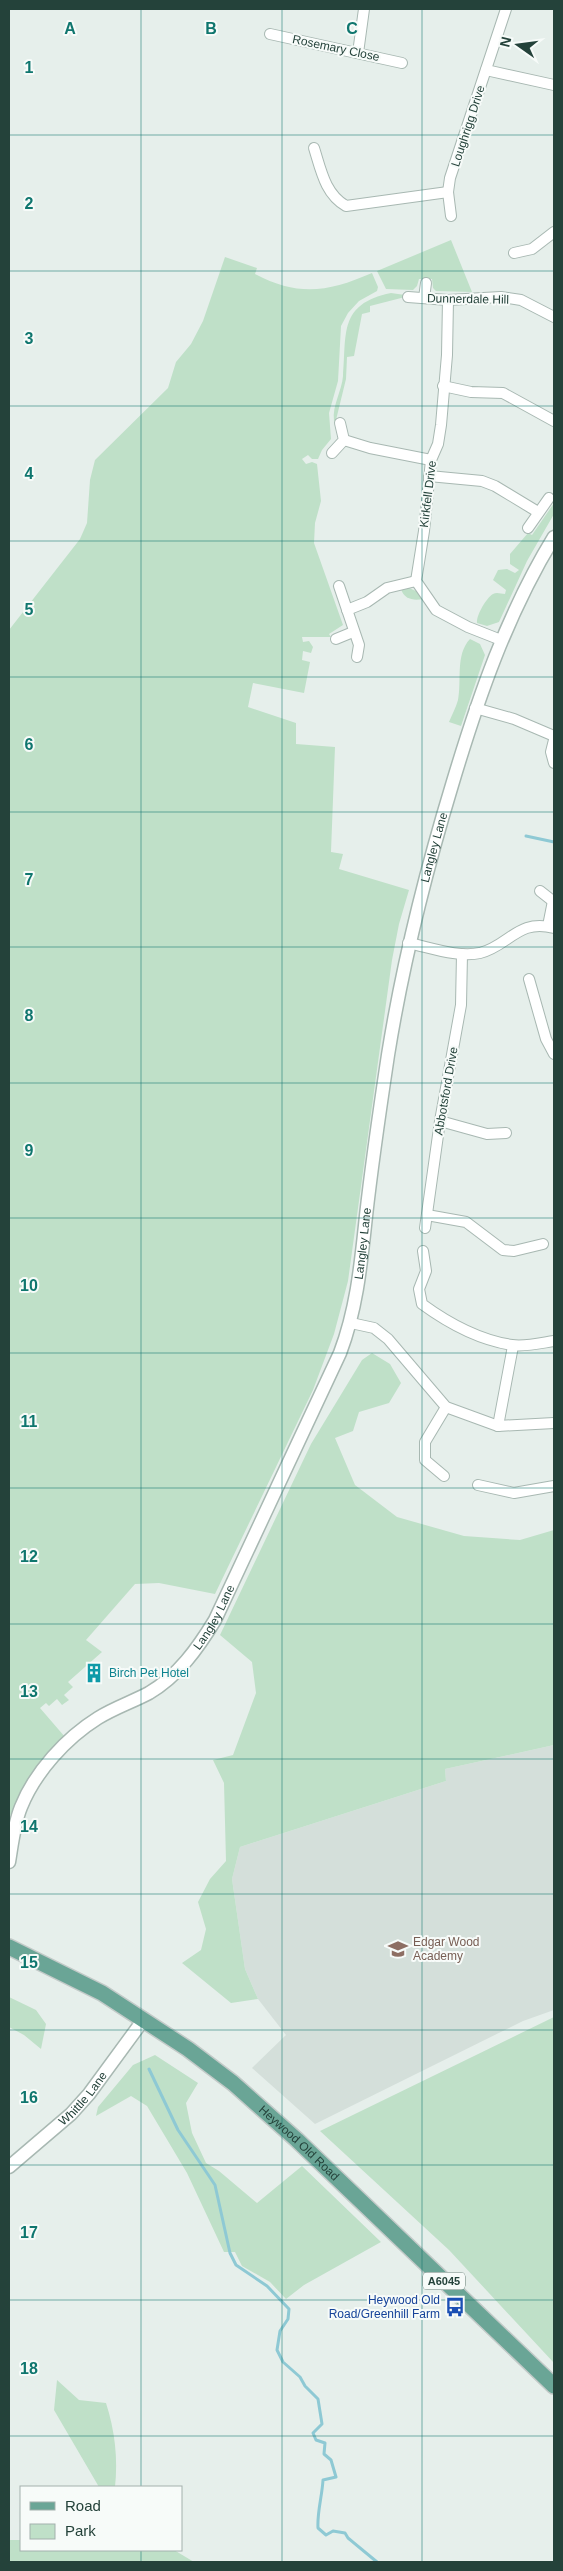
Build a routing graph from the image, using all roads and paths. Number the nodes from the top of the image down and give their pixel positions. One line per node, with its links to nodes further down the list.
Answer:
1 (364, 9): 4 (street)
2 (506, 9): 6 (street, Loughrigg Drive)
3 (270, 34): 4 (street, Rosemary Close)
4 (358, 53): 5 (street, Rosemary Close)
5 (402, 62)
6 (486, 70): 7 (street); 9 (street, Loughrigg Drive)
7 (554, 85)
8 (314, 148): 9 (street)
9 (448, 192): 10 (street, Loughrigg Drive)
10 (452, 216)
11 (554, 232): 12 (street)
12 (514, 254)
13 (426, 283): 15 (street)
14 (408, 298): 15 (street, Dunnerdale Hill)
15 (424, 298): 16 (street, Dunnerdale Hill)
16 (448, 300): 17 (street, Dunnerdale Hill); 18 (street, Kirkfell Drive)
17 (554, 317)
18 (443, 386): 19 (street); 23 (street, Kirkfell Drive)
19 (554, 420)
20 (340, 423): 21 (street)
21 (344, 440): 22 (street); 23 (street)
22 (332, 454)
23 (431, 460): 24 (street, Kirkfell Drive)
24 (429, 476): 26 (street); 29 (street, Kirkfell Drive)
25 (548, 498): 26 (street)
26 (538, 512): 27 (street)
27 (528, 528)
28 (554, 537): 34 (street, Langley Lane)
29 (416, 581): 31 (street); 34 (street)
30 (339, 586): 31 (street)
31 (347, 610): 32 (street)
32 (353, 632): 33 (street); 35 (street)
33 (336, 639)
34 (501, 640): 36 (street, Langley Lane)
35 (357, 657)
36 (475, 708): 37 (street); 43 (street, Langley Lane)
37 (554, 736)
38 (554, 740): 39 (street)
39 (554, 763)
40 (540, 891): 41 (street)
41 (554, 902): 42 (street)
42 (551, 927): 44 (street)
43 (408, 943): 44 (street); 53 (street, Langley Lane)
44 (462, 954): 47 (street, Abbotsford Drive)
45 (529, 979): 46 (street)
46 (554, 1054)
47 (440, 1120): 48 (street); 49 (street, Abbotsford Drive)
48 (506, 1133)
49 (427, 1215): 50 (street, Abbotsford Drive); 51 (street)
50 (425, 1228)
51 (542, 1244)
52 (423, 1251): 55 (street)
53 (351, 1323): 56 (street); 62 (street, Langley Lane)
54 (554, 1341): 55 (street)
55 (513, 1346): 58 (street)
56 (446, 1407): 58 (street); 59 (street)
57 (554, 1423): 58 (street)
58 (498, 1426)
59 (444, 1476)
60 (478, 1485): 61 (street)
61 (554, 1486)
62 (9, 1862)
63 (9, 1947): 64 (main road, Heywood Old Road / A6045)
64 (144, 2019): 65 (street, Whittle Lane); 66 (main road, Heywood Old Road / A6045)
65 (9, 2167)
66 (554, 2386)

